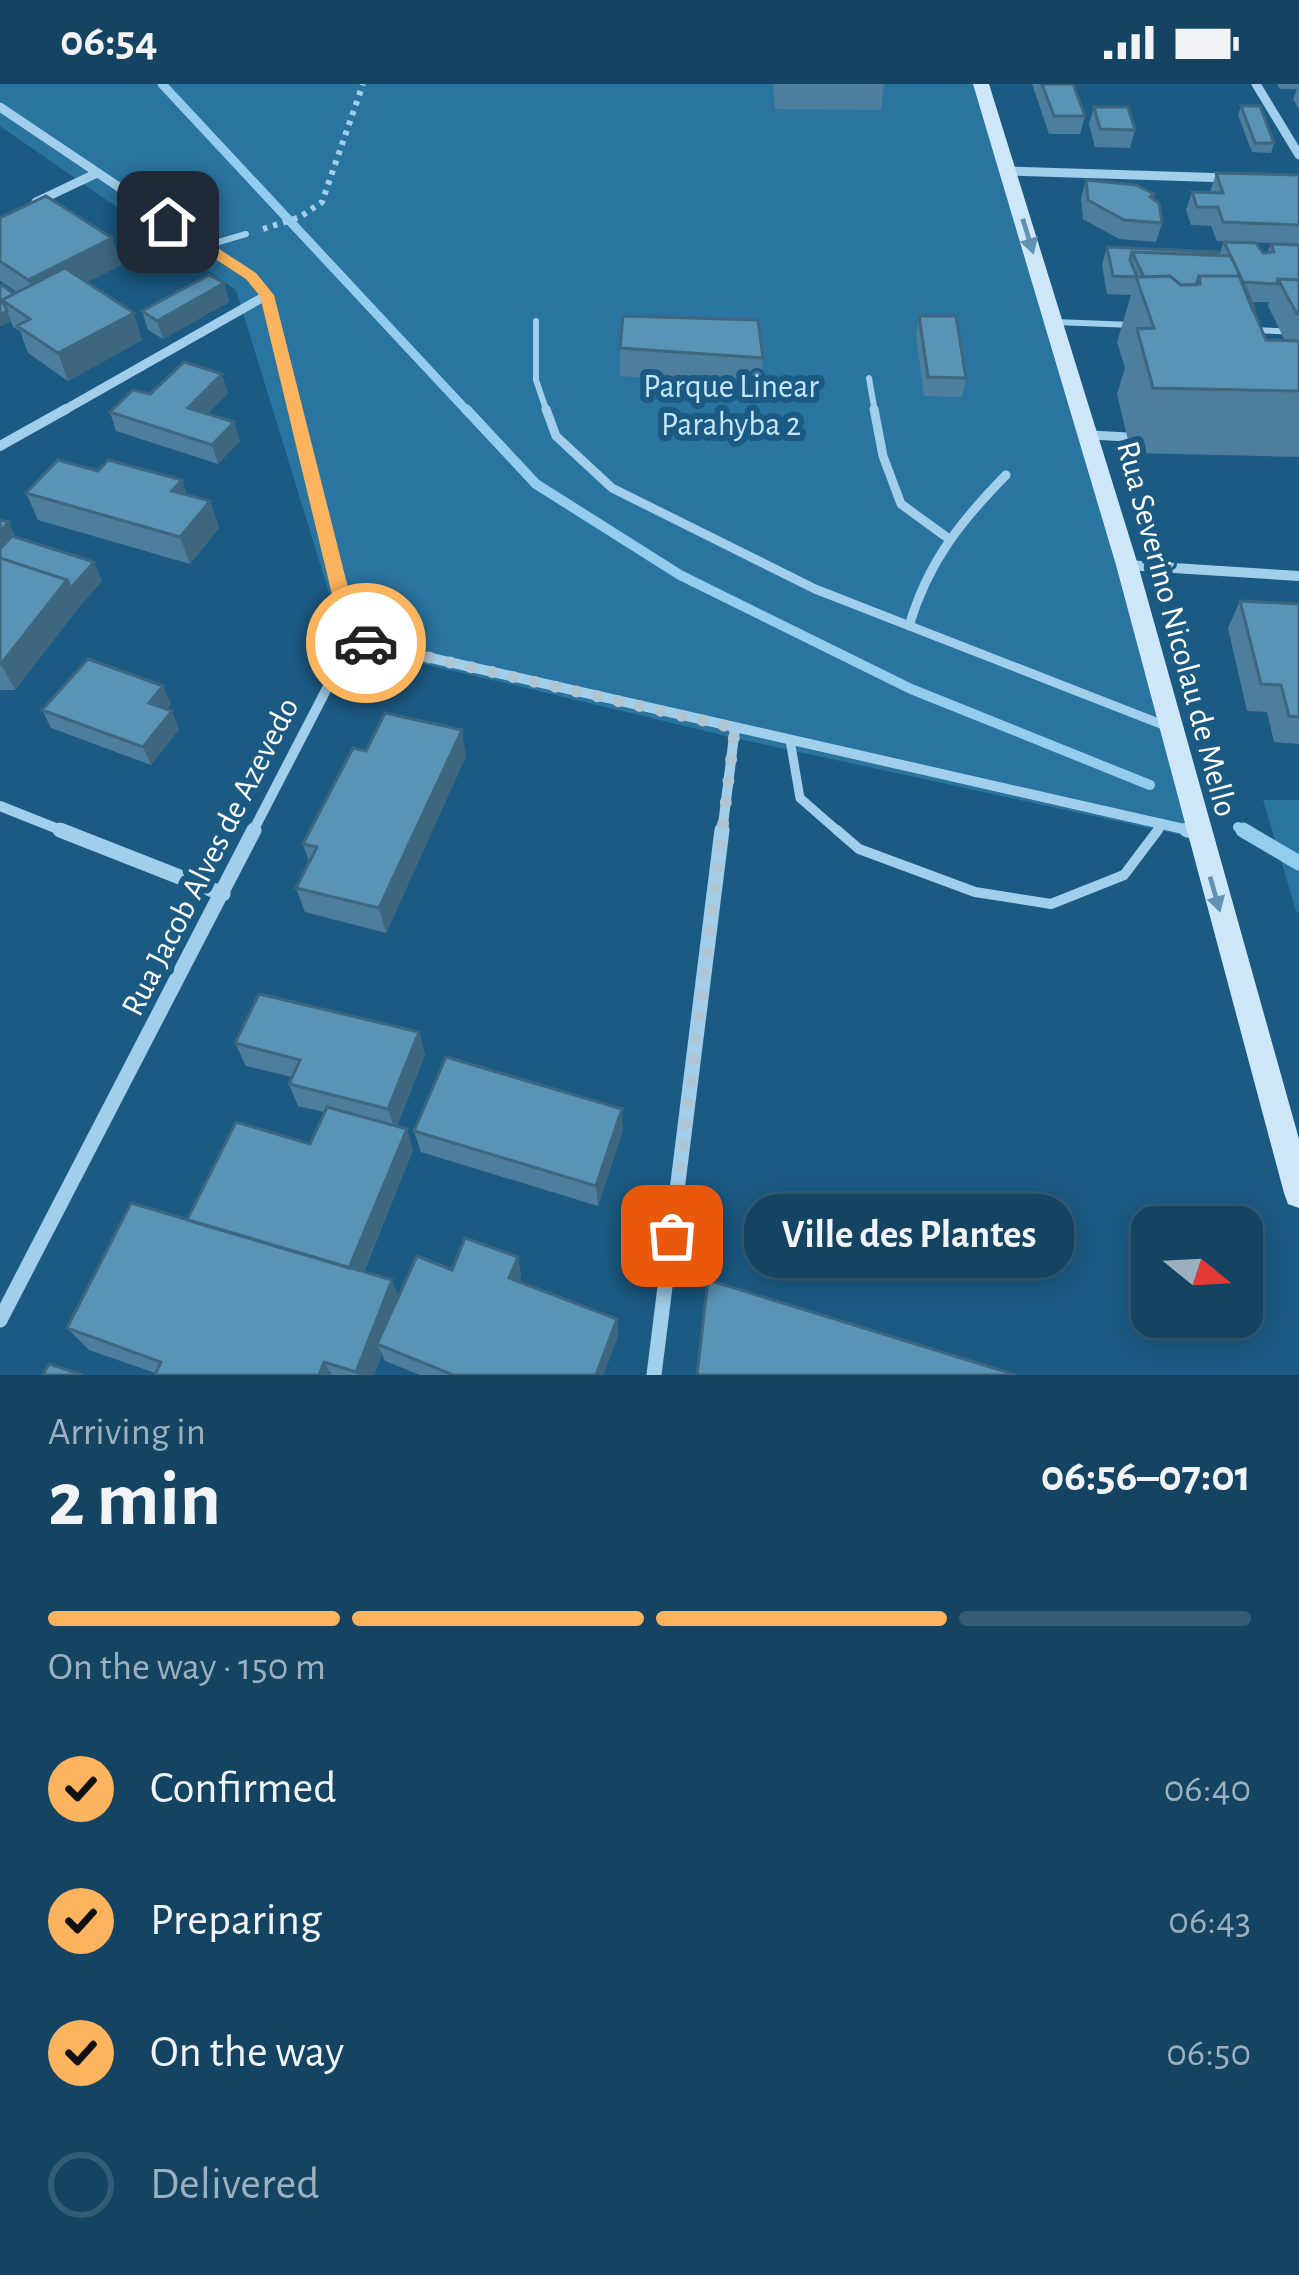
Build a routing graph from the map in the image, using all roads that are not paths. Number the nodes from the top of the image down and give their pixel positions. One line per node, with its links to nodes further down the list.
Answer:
1 (981, 84): 5 (main road, Rua Severino Nicolau de Mello)
2 (1256, 84): 4 (street)
3 (0, 107): 6 (street)
4 (1299, 155)
5 (1008, 171): 7 (street); 13 (main road, Rua Severino Nicolau de Mello, one-way to 13)
6 (94, 174): 8 (street); 10 (street)
7 (1232, 178)
8 (19, 210)
9 (246, 233): 10 (lane)
10 (205, 246): 11 (street)
11 (267, 295): 20 (street); 26 (street)
12 (536, 321): 25 (lane)
13 (1055, 322): 14 (lane); 18 (main road, Rua Severino Nicolau de Mello)
14 (1140, 325)
15 (1250, 329): 16 (lane)
16 (1299, 332)
17 (869, 378): 22 (lane)
18 (1088, 435): 19 (lane); 23 (main road, Rua Severino Nicolau de Mello)
19 (1127, 437)
20 (0, 446)
21 (1006, 475): 22 (lane)
22 (945, 536): 25 (lane)
23 (1127, 565): 24 (street); 28 (main road, Rua Severino Nicolau de Mello)
24 (1299, 576)
25 (909, 626): 28 (lane)
26 (352, 640): 27 (street); 33 (street, Rua Jacob Alves de Azevedo)
27 (735, 728): 29 (street); 36 (street)
28 (1171, 728): 32 (main road, Rua Severino Nicolau de Mello)
29 (790, 740): 31 (street); 31 (lane)
30 (0, 806): 33 (street)
31 (1162, 824): 32 (street)
32 (1197, 832): 34 (main road, Rua Severino Nicolau de Mello, one-way to 34)
33 (224, 894): 35 (street, Rua Jacob Alves de Azevedo)
34 (1299, 1193)
35 (2, 1312)
36 (654, 1375)

